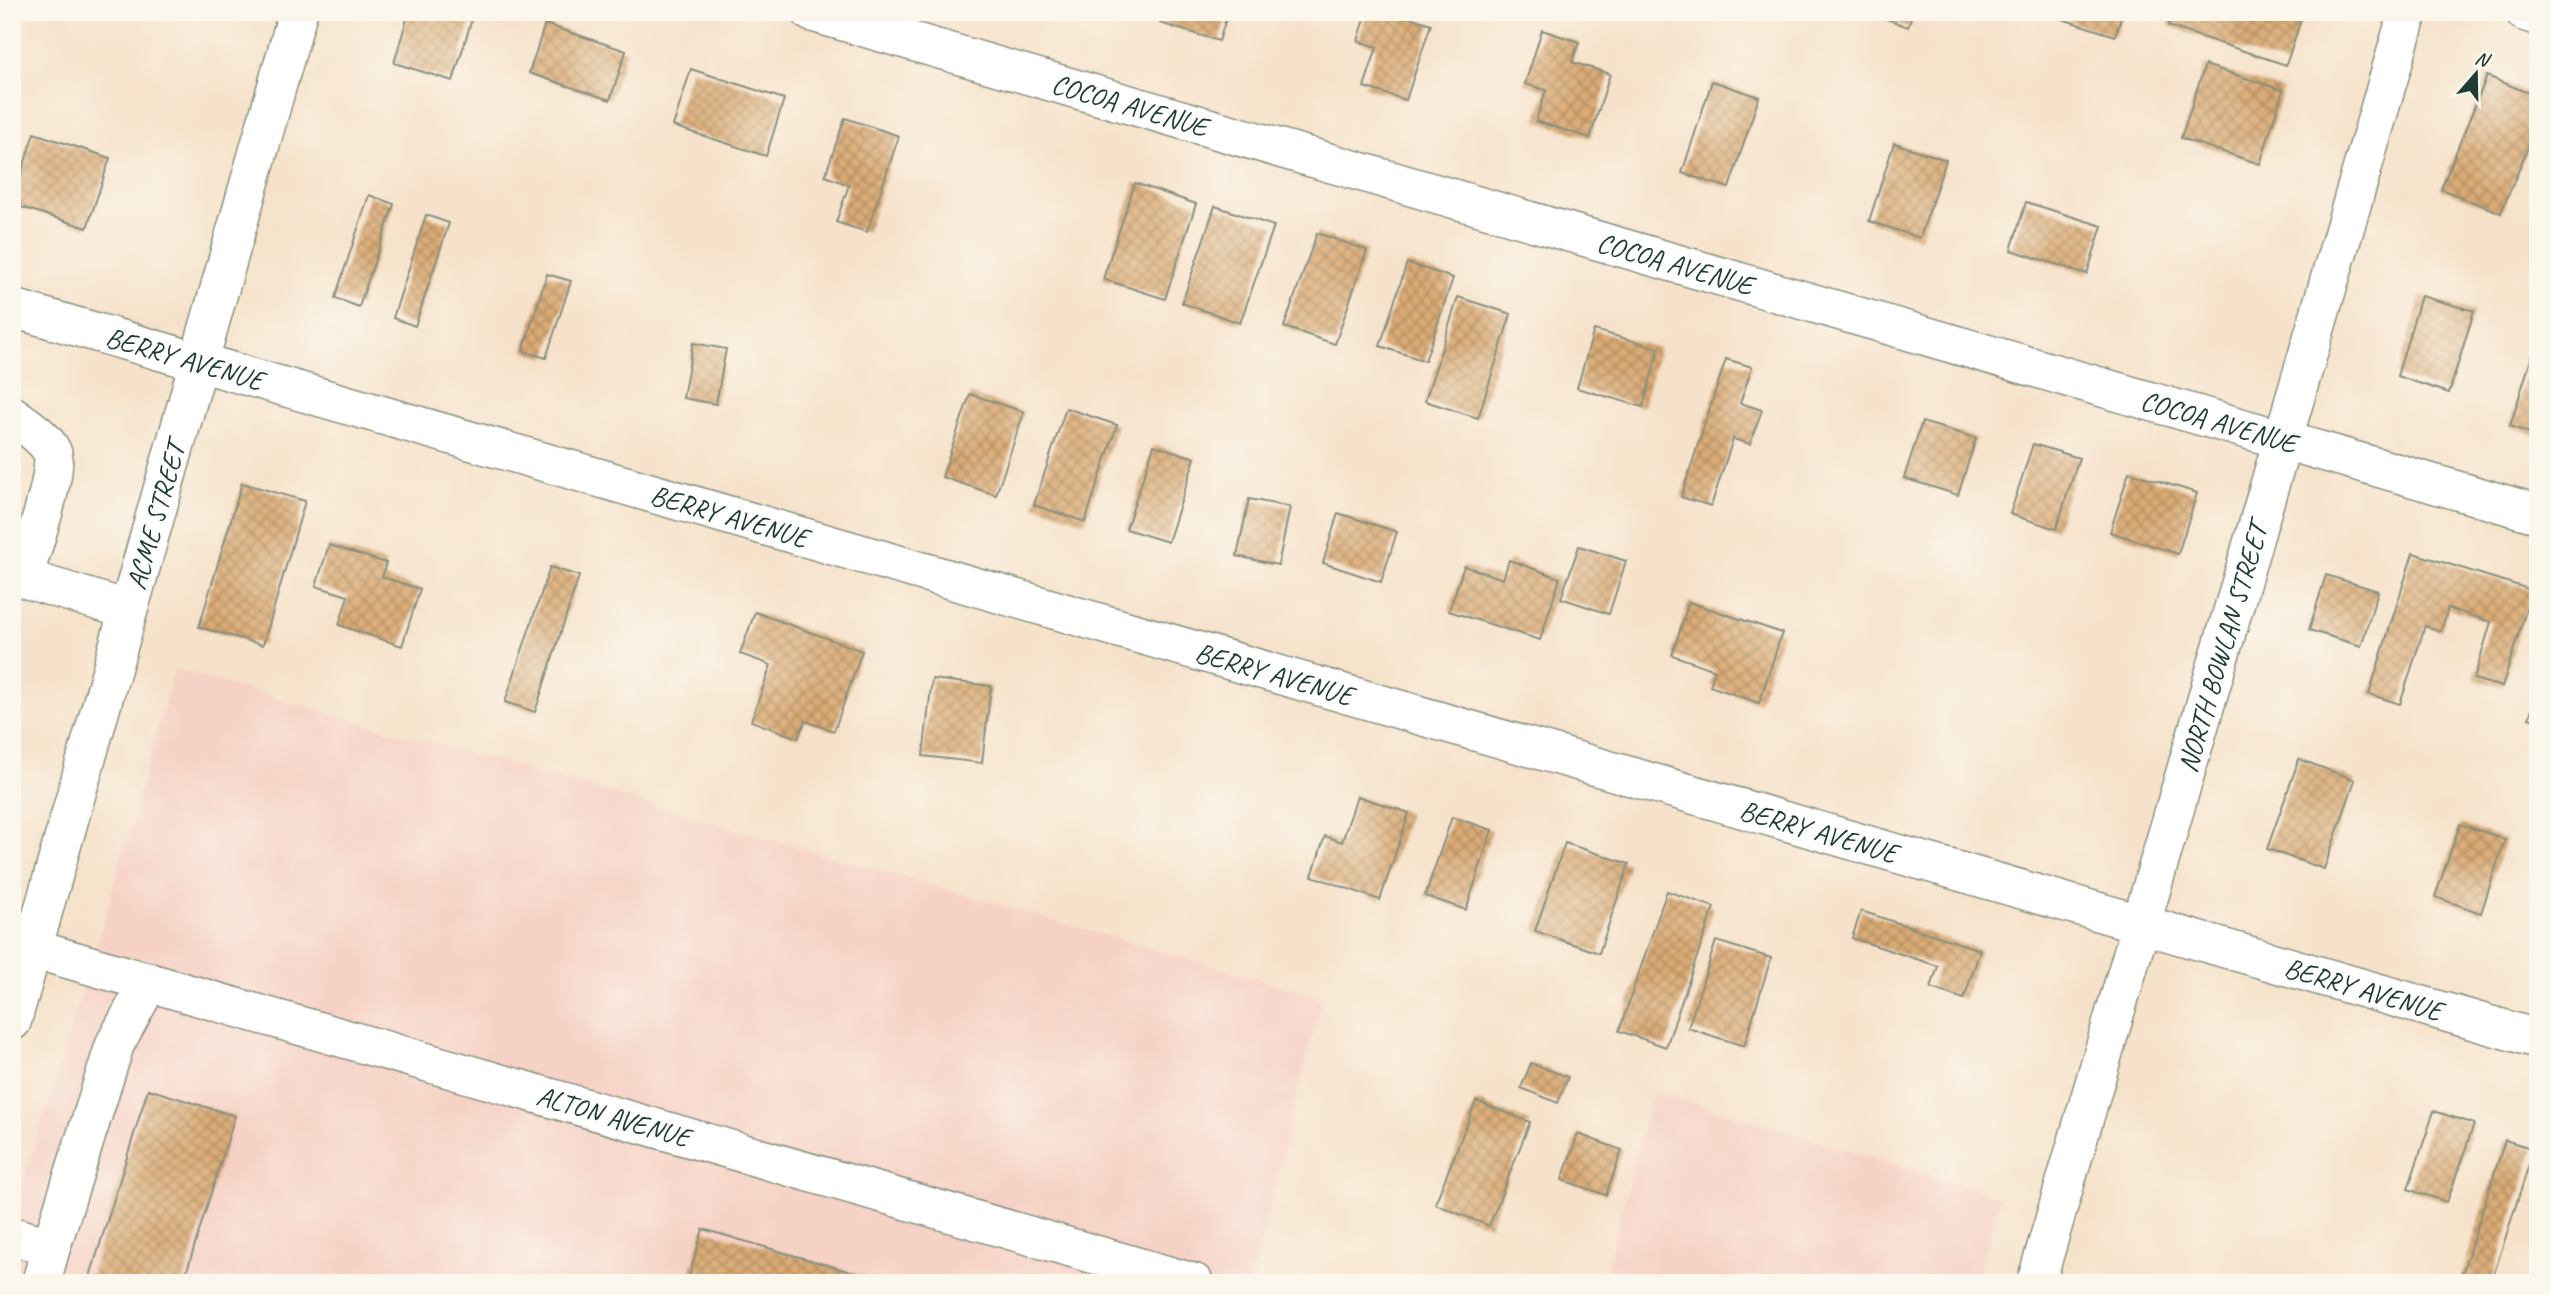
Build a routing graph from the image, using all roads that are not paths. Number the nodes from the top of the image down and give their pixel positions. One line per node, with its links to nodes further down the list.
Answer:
1 (298, 12): 7 (street, ACME STREET)
2 (811, 12): 9 (street, COCOA AVENUE)
3 (2408, 12): 9 (street, NORTH BOWLAN STREET)
4 (2525, 12): 5 (street)
5 (2538, 16)
6 (12, 308): 7 (street, BERRY AVENUE)
7 (197, 362): 11 (street, ACME STREET); 12 (street, BERRY AVENUE)
8 (12, 415): 11 (street)
9 (2283, 440): 10 (street, COCOA AVENUE); 12 (street, NORTH BOWLAN STREET)
10 (2538, 514)
11 (128, 610): 13 (street, ACME STREET)
12 (2139, 925): 16 (street, BERRY AVENUE); 20 (street, NORTH BOWLAN STREET)
13 (33, 949): 14 (street, ALTON AVENUE); 15 (street, ACME STREET)
14 (149, 982): 18 (street); 19 (street, ALTON AVENUE)
15 (12, 1021)
16 (2538, 1040)
17 (12, 1236): 18 (street)
18 (46, 1265)
19 (1194, 1283)
20 (2036, 1283)

